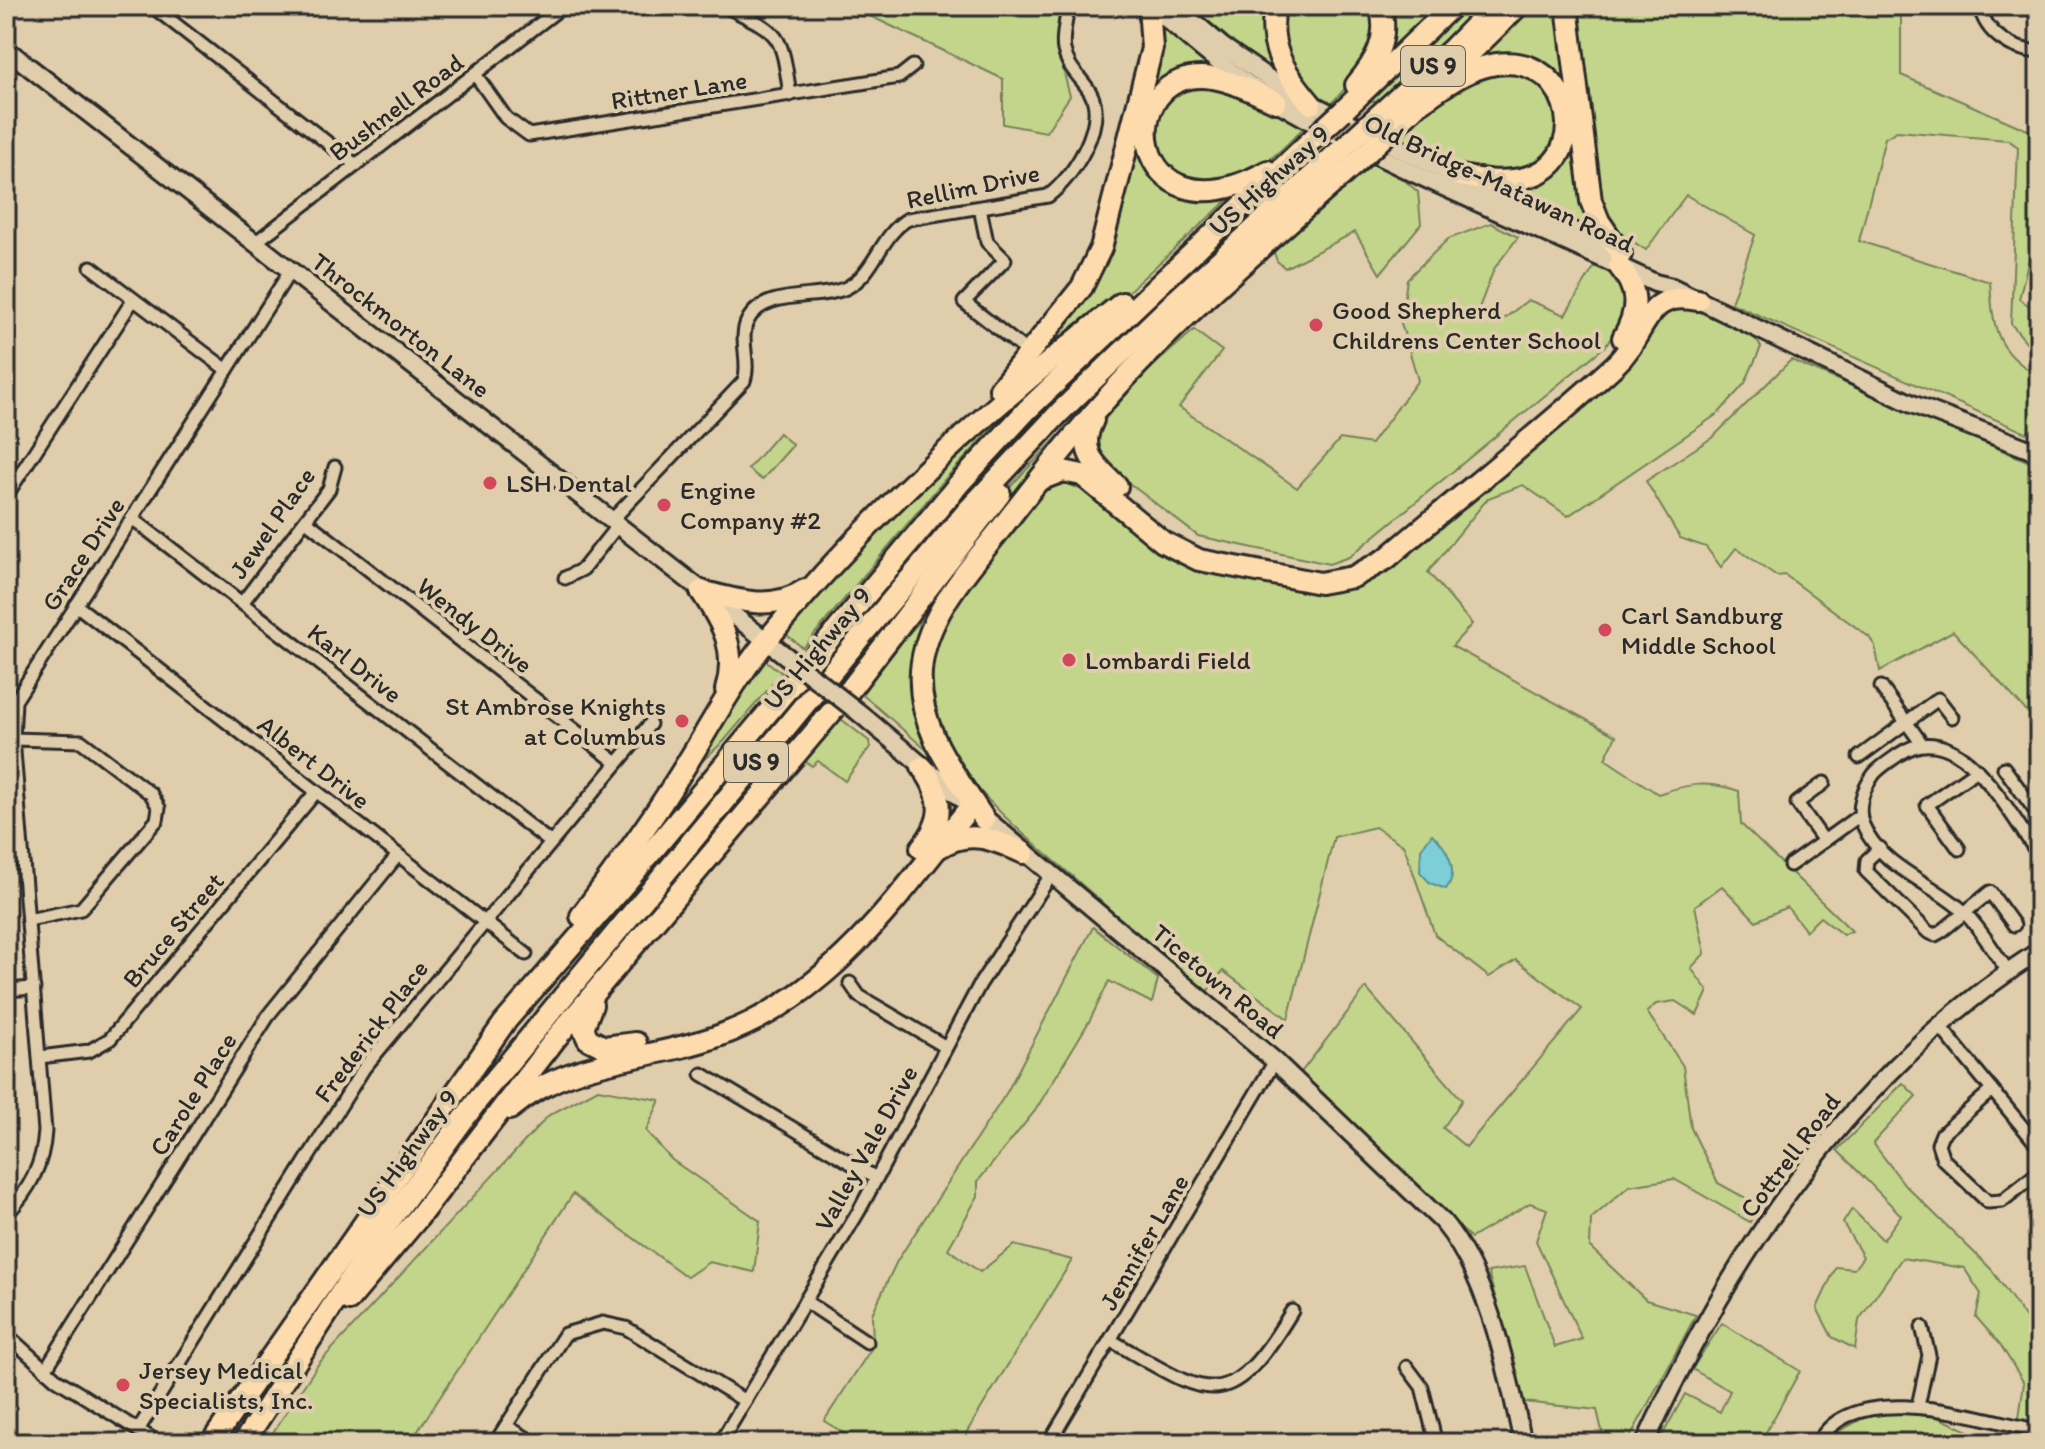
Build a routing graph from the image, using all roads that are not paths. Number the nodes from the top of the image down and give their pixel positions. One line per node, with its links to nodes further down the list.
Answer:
1 (152, 6): 25 (street)
2 (563, 6): 17 (street, Bushnell Road)
3 (725, 6): 18 (street)
4 (1068, 6): 27 (street, Rellim Drive)
5 (1150, 6): 19 (street, Old Bridge-Matawan Road); 35 (highway)
6 (1175, 6): 21 (street, Old Bridge-Matawan Road)
7 (1275, 6): 21 (highway)
8 (1380, 6): 22 (highway)
9 (1452, 6): 22 (highway, US Highway 9 / US 9)
10 (1494, 6): 23 (highway, US Highway 9 / US 9, bridge)
11 (1518, 6): 20 (highway)
12 (1567, 6): 30 (highway)
13 (1980, 6): 15 (street)
14 (6, 49): 29 (street, Throckmorton Lane)
15 (2039, 52)
16 (913, 66): 18 (street, Rittner Lane)
17 (475, 74): 18 (street, Rittner Lane); 25 (street, Bushnell Road)
18 (790, 95)
19 (1276, 102): 24 (highway); 30 (street, Old Bridge-Matawan Road)
20 (1420, 103): 23 (highway, bridge); 26 (highway)
21 (1311, 104): 26 (street, Old Bridge-Matawan Road)
22 (1339, 109): 24 (highway, US Highway 9 / US 9, bridge)
23 (1351, 154): 37 (highway); 38 (highway, US Highway 9 / US 9)
24 (1289, 159): 28 (highway, US Highway 9 / US 9)
25 (356, 165): 29 (street, Bushnell Road)
26 (1455, 175): 30 (street, Old Bridge-Matawan Road)
27 (980, 208): 35 (street); 46 (street, Rellim Drive)
28 (1210, 234): 39 (highway); 94 (highway, US Highway 9 / US 9)
29 (256, 242): 32 (street, Throckmorton Lane)
30 (1620, 260): 34 (street, Old Bridge-Matawan Road); 37 (highway)
31 (91, 267): 33 (street)
32 (291, 270): 36 (street, Grace Drive); 46 (street, Throckmorton Lane)
33 (133, 300): 36 (street); 43 (street)
34 (1698, 300): 40 (street, Old Bridge-Matawan Road); 42 (highway)
35 (1029, 353): 39 (highway)
36 (227, 370): 44 (street, Grace Drive)
37 (1099, 407): 42 (highway)
38 (1060, 412): 55 (highway); 114 (highway, US Highway 9 / US 9)
39 (968, 430): 48 (highway)
40 (2039, 453)
41 (335, 467): 45 (street, Jewel Place)
42 (1039, 481): 47 (highway)
43 (6, 496)
44 (132, 518): 51 (street, Karl Drive); 52 (street, Grace Drive)
45 (306, 521): 51 (street, Jewel Place); 63 (street, Wendy Drive)
46 (615, 523): 49 (street, Rellim Drive); 50 (street, Throckmorton Lane)
47 (989, 543): 55 (highway); 69 (highway)
48 (821, 577): 50 (highway); 53 (highway)
49 (565, 578)
50 (701, 591): 53 (street, Throckmorton Lane); 56 (highway)
51 (242, 603): 74 (street, Karl Drive)
52 (76, 605): 60 (street, Grace Drive); 68 (street, Albert Drive)
53 (766, 641): 55 (street, Ticetown Road, bridge); 56 (highway)
54 (1881, 687): 58 (street)
55 (851, 703): 64 (street, Ticetown Road); 90 (highway)
56 (722, 704): 94 (highway)
57 (1952, 717): 58 (street)
58 (1906, 723): 61 (street); 62 (street)
59 (650, 724): 63 (street, Frederick Place)
60 (13, 739): 84 (street, Grace Drive); 84 (street)
61 (1922, 744): 66 (street); 70 (street)
62 (1859, 757)
63 (617, 763): 74 (street, Frederick Place)
64 (922, 767): 69 (street, Ticetown Road); 90 (highway)
65 (2004, 768): 71 (street)
66 (1977, 770): 72 (street); 76 (street)
67 (1824, 783): 73 (street)
68 (316, 792): 79 (street, Albert Drive); 97 (street, Bruce Street)
69 (977, 813): 77 (highway); 78 (street, Ticetown Road)
70 (1860, 815): 73 (street); 75 (street)
71 (2039, 818): 72 (street)
72 (2022, 832): 80 (street)
73 (1824, 841): 81 (street)
74 (550, 842): 85 (street, Frederick Place)
75 (1880, 848): 83 (street); 83 (street)
76 (1959, 849)
77 (934, 852): 78 (highway); 103 (highway)
78 (1024, 853): 82 (street, Ticetown Road)
79 (398, 855): 85 (street, Albert Drive); 113 (street, Carole Place)
80 (2039, 855)
81 (1790, 865)
82 (1051, 875): 96 (street, Valley Vale Drive); 98 (street, Ticetown Road)
83 (1964, 912): 86 (street); 89 (street)
84 (28, 920): 92 (street, Grace Drive)
85 (484, 922): 88 (street, Albert Drive); 118 (street, Frederick Place)
86 (2014, 925)
87 (2039, 951): 89 (street, Cottrell Road)
88 (526, 954)
89 (2008, 971): 95 (street, Cottrell Road)
90 (613, 972): 103 (highway)
91 (850, 983): 96 (street)
92 (34, 988): 93 (street); 97 (street, Grace Drive)
93 (6, 990)
94 (504, 1023): 121 (highway, US Highway 9 / US 9)
95 (1938, 1024): 100 (street); 129 (street, Cottrell Road)
96 (946, 1047): 104 (street, Valley Vale Drive)
97 (40, 1057): 105 (street, Grace Drive)
98 (1275, 1061): 110 (street, Jennifer Lane); 128 (street, Ticetown Road)
99 (702, 1074): 104 (street)
100 (1992, 1090): 101 (street); 102 (street)
101 (2039, 1147)
102 (2039, 1172)
103 (449, 1178): 114 (highway)
104 (876, 1178): 106 (street, Valley Vale Drive)
105 (6, 1215)
106 (805, 1301): 111 (street); 115 (street, Valley Vale Drive)
107 (1292, 1311): 110 (street)
108 (1922, 1327): 116 (street)
109 (6, 1334): 113 (street)
110 (1112, 1341): 126 (street, Jennifer Lane)
111 (867, 1342)
112 (1407, 1367): 127 (street)
113 (45, 1370): 118 (street)
114 (279, 1387): 122 (highway, US Highway 9 / US 9)
115 (745, 1401): 117 (street); 125 (street, Valley Vale Drive)
116 (1918, 1406): 119 (street); 130 (street)
117 (506, 1426): 123 (street); 124 (street)
118 (138, 1430): 120 (street)
119 (2039, 1431): 131 (street)
120 (159, 1443)
121 (211, 1443)
122 (243, 1443)
123 (495, 1443)
124 (535, 1443)
125 (720, 1443)
126 (1049, 1443)
127 (1436, 1443)
128 (1523, 1443)
129 (1645, 1443)
130 (1818, 1443)
131 (2036, 1443)

